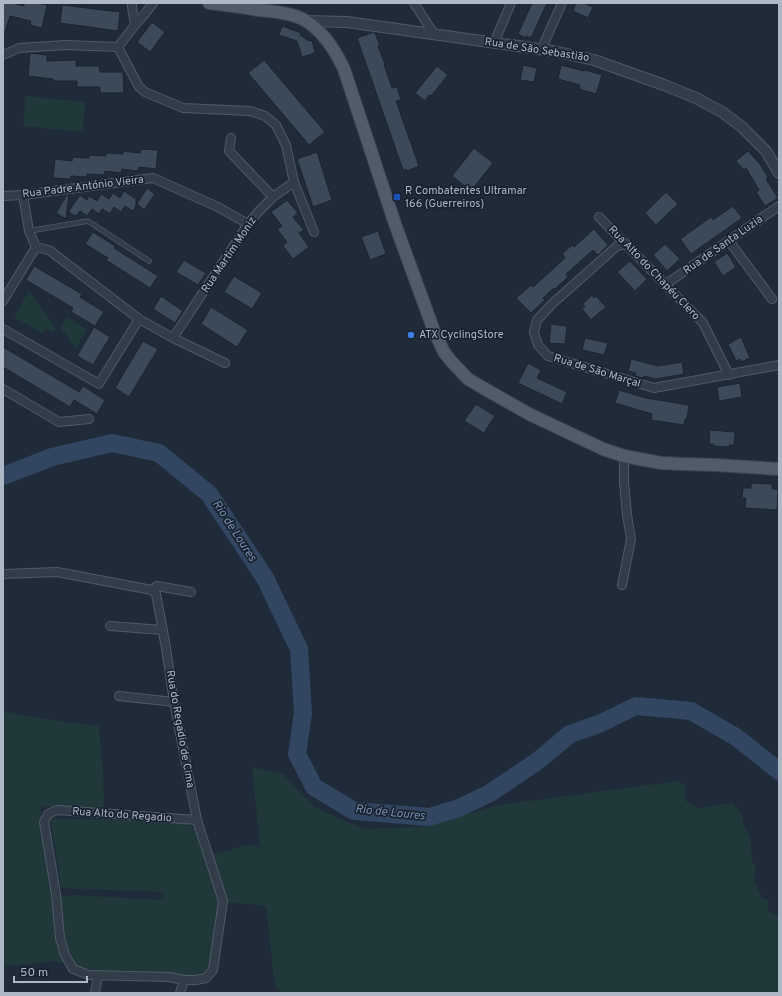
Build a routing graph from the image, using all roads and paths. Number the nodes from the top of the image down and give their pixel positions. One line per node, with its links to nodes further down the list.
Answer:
1 (132, 3): 8 (street)
2 (153, 3): 8 (street)
3 (209, 3): 7 (main road)
4 (414, 3): 9 (street)
5 (510, 3): 10 (street)
6 (562, 3): 12 (street)
7 (305, 20): 9 (street, Rua de São Sebastião); 40 (main road)
8 (135, 25): 11 (street)
9 (434, 34): 10 (street, Rua de São Sebastião)
10 (494, 43): 12 (street, Rua de São Sebastião)
11 (118, 47): 13 (street); 16 (street)
12 (541, 50): 15 (street, Rua de São Sebastião)
13 (3, 55)
14 (230, 138): 19 (street)
15 (779, 173)
16 (294, 182): 19 (street, Rua Martim Moniz); 24 (street)
17 (23, 195): 18 (street, Rua Padre António Vieira); 22 (street, Rua Padre António Vieira); 23 (street)
18 (3, 196)
19 (273, 197): 22 (street, Rua Martim Moniz)
20 (779, 206): 25 (street, Rua de Santa Luzia)
21 (599, 217): 26 (street, Rua Alto do Chapéu Clero)
22 (248, 224): 34 (street, Rua Martim Moniz)
23 (29, 232): 27 (street); 28 (lane)
24 (314, 232)
25 (729, 241): 29 (street, Rua de Santa Luzia); 30 (street)
26 (626, 244): 29 (street, Rua Alto do Chapéu Clero); 37 (street, Rua de São Marçal)
27 (36, 247): 31 (street); 32 (street)
28 (149, 261)
29 (666, 284): 37 (street, Rua Alto do Chapéu Clero)
30 (772, 299)
31 (3, 301)
32 (140, 319): 33 (street); 34 (street)
33 (3, 329)
34 (173, 338): 35 (street)
35 (225, 363)
36 (779, 365): 37 (street, Rua de São Marçal)
37 (729, 374)
38 (3, 389): 39 (street)
39 (89, 419)
40 (624, 456): 41 (main road); 43 (street)
41 (779, 468)
42 (3, 574): 44 (street)
43 (622, 585)
44 (152, 590): 45 (street); 47 (street, Rua do Regadio de Cima)
45 (191, 592)
46 (110, 626): 47 (street)
47 (163, 630): 49 (street, Rua do Regadio de Cima)
48 (119, 696): 49 (street)
49 (174, 702): 51 (street, Rua do Regadio de Cima)
50 (48, 814): 51 (street, Rua Alto do Regadio); 52 (street, Rua do Regadio de Cima)
51 (197, 820): 53 (street, Rua do Regadio de Cima)
52 (98, 976): 53 (street, Rua do Regadio de Cima); 54 (street)
53 (184, 980): 55 (street)
54 (95, 993)
55 (180, 993)

